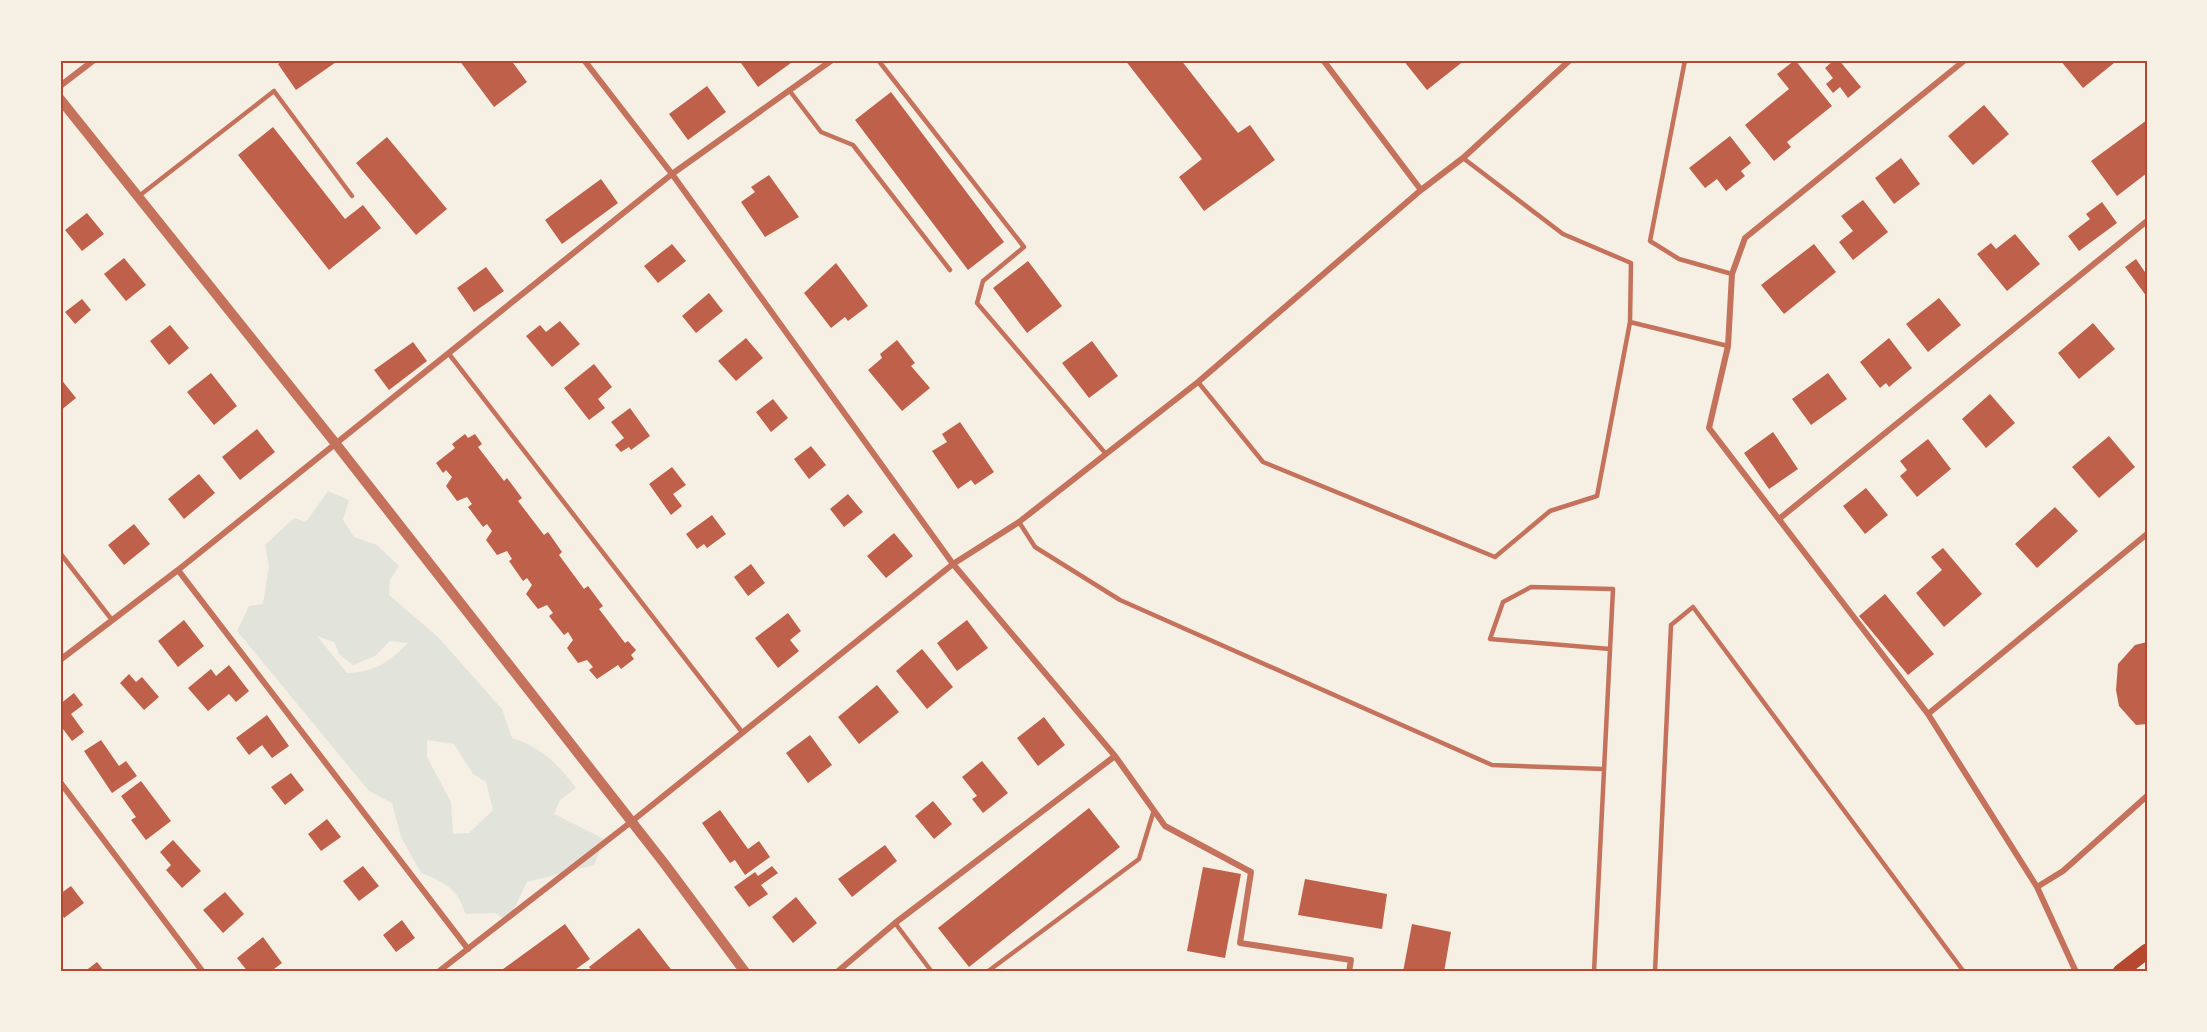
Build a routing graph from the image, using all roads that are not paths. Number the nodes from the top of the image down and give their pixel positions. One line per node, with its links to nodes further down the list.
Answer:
1 (94, 60): 9 (street)
2 (584, 60): 13 (street)
3 (832, 60): 10 (street)
4 (879, 60): 25 (lane)
5 (1323, 60): 14 (street)
6 (1570, 60): 12 (street)
7 (1685, 60): 19 (lane)
8 (1965, 60): 19 (street)
9 (60, 86)
10 (789, 90): 13 (street); 18 (lane)
11 (60, 99): 15 (street)
12 (1463, 158): 14 (street); 20 (lane)
13 (672, 174): 22 (street); 30 (street)
14 (1421, 190): 23 (street)
15 (139, 196): 16 (lane); 24 (street)
16 (352, 196)
17 (2147, 221): 26 (street)
18 (950, 270)
19 (1732, 274): 21 (street)
20 (1630, 322): 21 (lane); 23 (lane)
21 (1728, 346): 26 (street)
22 (449, 354): 24 (street); 36 (lane)
23 (1198, 382): 25 (street)
24 (336, 444): 31 (street); 42 (street)
25 (1106, 454): 27 (street)
26 (1779, 519): 35 (street)
27 (1019, 522): 30 (street); 38 (lane)
28 (2147, 534): 35 (street)
29 (60, 553): 32 (lane)
30 (953, 564): 36 (street); 37 (street)
31 (178, 570): 32 (street); 45 (street)
32 (112, 620): 34 (street)
33 (1610, 649): 33 (lane); 38 (lane)
34 (60, 660)
35 (1928, 714): 43 (street)
36 (742, 732): 42 (street)
37 (1115, 756): 41 (street); 44 (street)
38 (1604, 769): 54 (lane)
39 (60, 782): 47 (street)
40 (2147, 796): 43 (street)
41 (1154, 810): 52 (lane); 53 (street)
42 (631, 822): 45 (street); 49 (street)
43 (2037, 887): 57 (street)
44 (894, 923): 50 (street); 51 (lane)
45 (468, 949): 48 (street)
46 (2147, 951): 58 (main road)
47 (203, 972)
48 (438, 972)
49 (745, 972)
50 (837, 972)
51 (932, 972)
52 (987, 972)
53 (1349, 972)
54 (1594, 972)
55 (1655, 972): 56 (lane)
56 (1964, 972)
57 (2076, 972)
58 (2120, 972)

